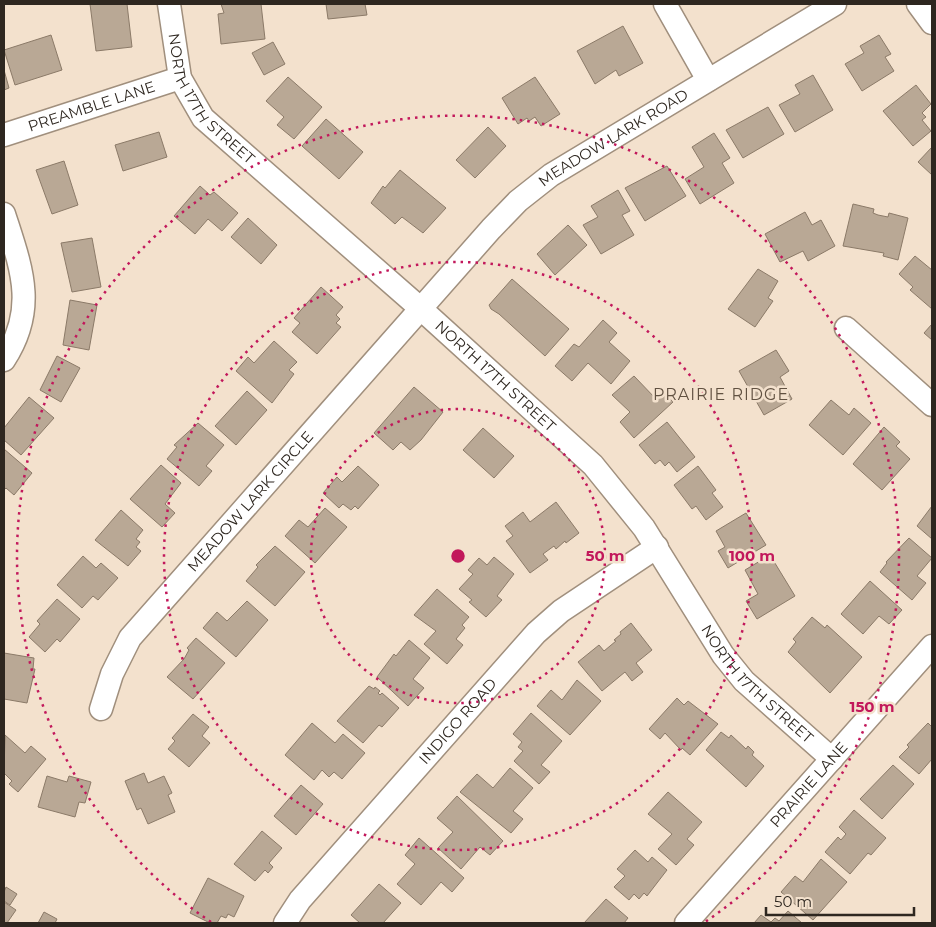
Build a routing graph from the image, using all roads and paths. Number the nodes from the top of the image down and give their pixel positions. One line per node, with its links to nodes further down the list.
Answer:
1 (169, 4): 6 (street, NORTH 17TH STREET)
2 (665, 4): 7 (street)
3 (835, 4): 7 (street, MEADOW LARK ROAD)
4 (918, 4): 5 (street)
5 (932, 23)
6 (180, 78): 8 (street, PREAMBLE LANE); 10 (street, NORTH 17TH STREET)
7 (708, 80): 10 (street, MEADOW LARK ROAD)
8 (4, 135)
9 (4, 214): 12 (street)
10 (420, 308): 14 (street, NORTH 17TH STREET); 16 (street, MEADOW LARK CIRCLE)
11 (846, 328): 13 (street)
12 (4, 360)
13 (932, 405)
14 (657, 547): 17 (street, NORTH 17TH STREET); 18 (street, INDIGO ROAD)
15 (932, 646): 17 (street, PRAIRIE LANE)
16 (101, 709)
17 (832, 759): 19 (street, PRAIRIE LANE)
18 (285, 923)
19 (686, 923)

